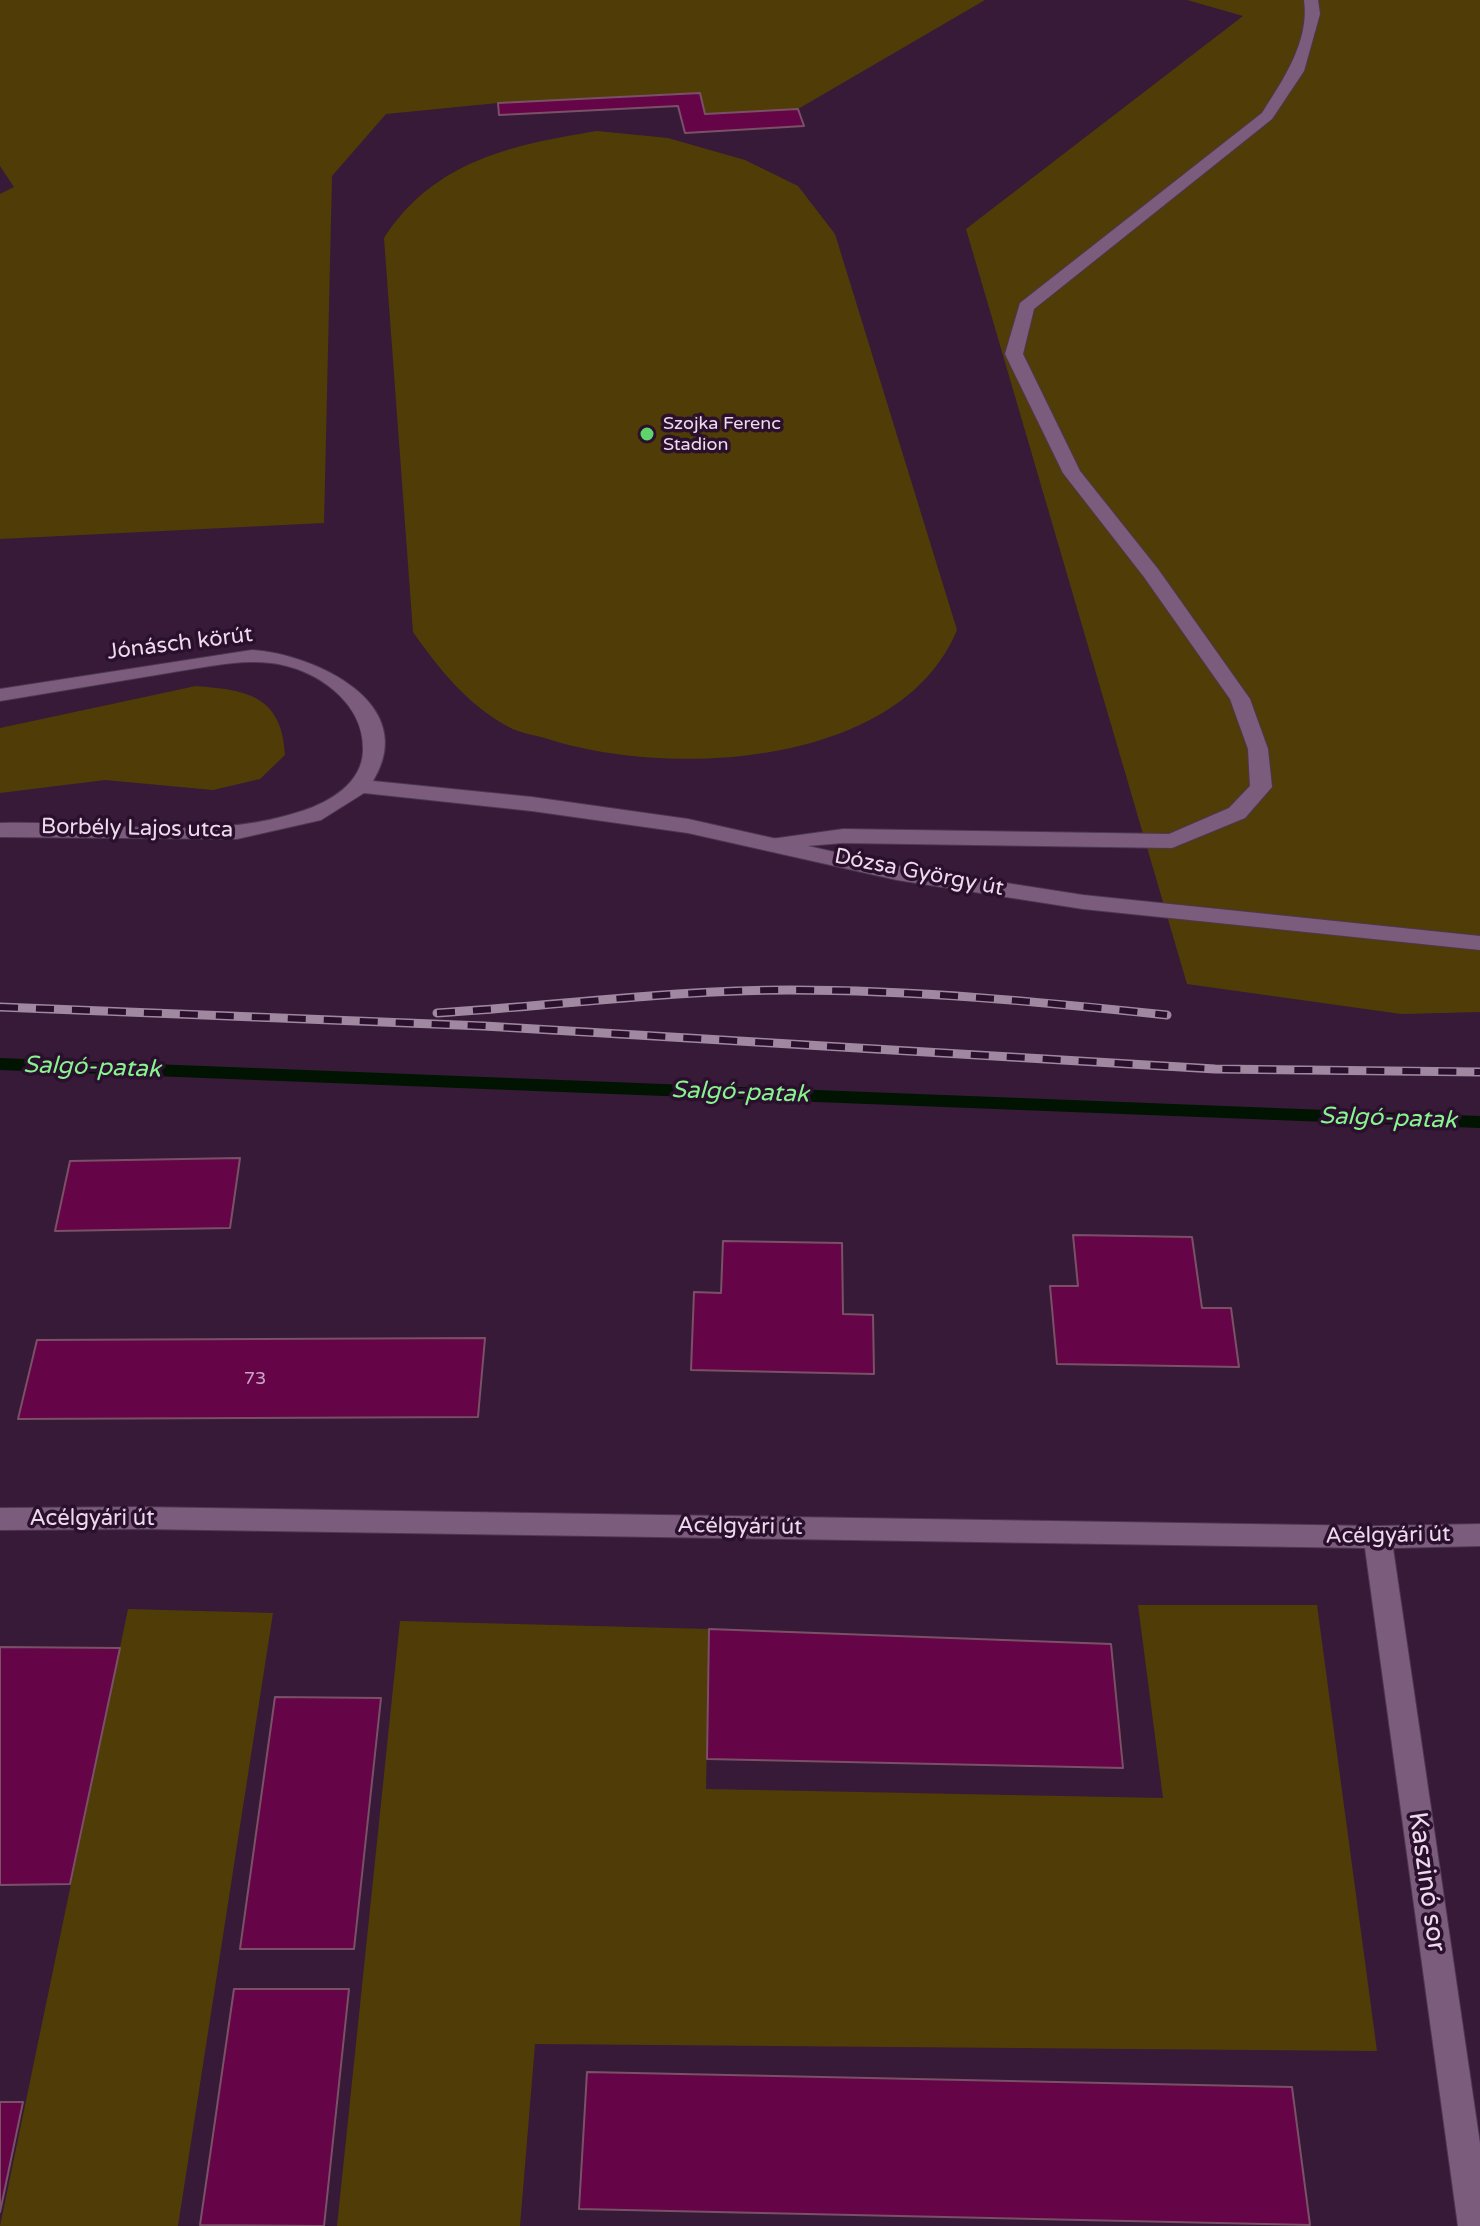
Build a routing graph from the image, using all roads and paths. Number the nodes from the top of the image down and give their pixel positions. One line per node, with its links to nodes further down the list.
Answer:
1 (1311, 0): 5 (street)
2 (0, 695): 3 (street, Jónásch körút)
3 (360, 786): 4 (street, Borbély Lajos utca); 5 (street, Dózsa György út)
4 (0, 830)
5 (779, 844): 6 (street, Dózsa György út)
6 (1480, 943)
7 (0, 1519): 9 (street, Acélgyári út)
8 (1480, 1535): 9 (street, Acélgyári út)
9 (1377, 1537): 10 (street, Kaszinó sor)
10 (1475, 2226)

